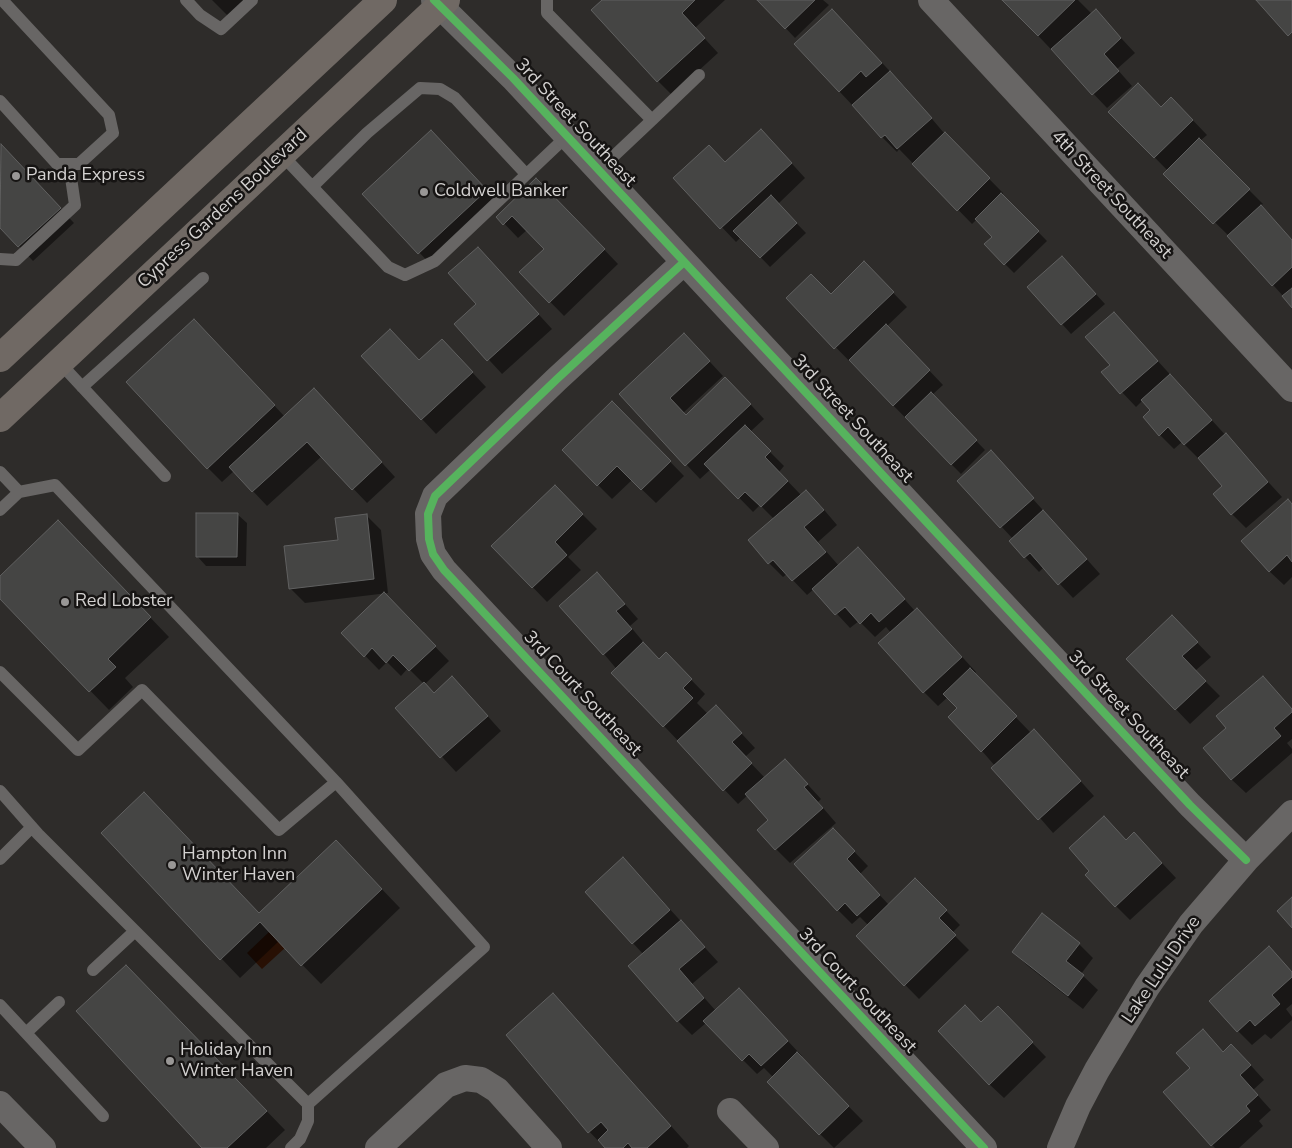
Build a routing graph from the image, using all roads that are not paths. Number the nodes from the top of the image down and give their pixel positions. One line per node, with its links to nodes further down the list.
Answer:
1 (186, 0): 2 (lane)
2 (252, 0)
3 (383, 0): 20 (main road)
4 (547, 0): 10 (lane)
5 (930, 0): 23 (street, 4th Street Southeast)
6 (2, 2): 13 (lane)
7 (440, 2): 11 (street, 3rd Street Southeast); 12 (main road, Cypress Gardens Boulevard)
8 (699, 75): 10 (lane)
9 (0, 101): 13 (lane)
10 (652, 120): 14 (lane)
11 (567, 136): 14 (street, 3rd Street Southeast); 15 (lane)
12 (281, 154): 16 (lane); 21 (main road, Cypress Gardens Boulevard)
13 (69, 164): 17 (lane)
14 (599, 170): 18 (street, 3rd Street Southeast)
15 (526, 174): 16 (lane); 16 (lane)
16 (312, 187)
17 (0, 259)
18 (684, 262): 35 (street, 3rd Street Southeast); 50 (street, 3rd Court Southeast)
19 (203, 278): 22 (lane)
20 (2, 354)
21 (59, 362): 22 (lane); 24 (main road, Cypress Gardens Boulevard)
22 (82, 387): 26 (lane)
23 (1292, 389)
24 (0, 418)
25 (0, 472): 27 (lane)
26 (165, 476)
27 (18, 492): 28 (lane); 30 (lane)
28 (0, 510)
29 (0, 672): 30 (lane)
30 (336, 782): 42 (lane)
31 (0, 791): 33 (lane)
32 (1292, 813): 35 (street, Lake Lulu Drive)
33 (32, 827): 34 (lane); 36 (lane)
34 (0, 859)
35 (1246, 860): 51 (street, Lake Lulu Drive)
36 (135, 931): 37 (lane); 42 (lane)
37 (93, 970)
38 (59, 1002): 40 (lane)
39 (0, 1005): 40 (lane)
40 (26, 1033): 44 (lane)
41 (0, 1104): 46 (street)
42 (308, 1104): 47 (lane)
43 (730, 1111): 49 (street)
44 (103, 1116)
45 (542, 1146): 48 (street)
46 (42, 1148)
47 (291, 1148)
48 (378, 1148)
49 (766, 1148)
50 (984, 1148)
51 (1060, 1148)

